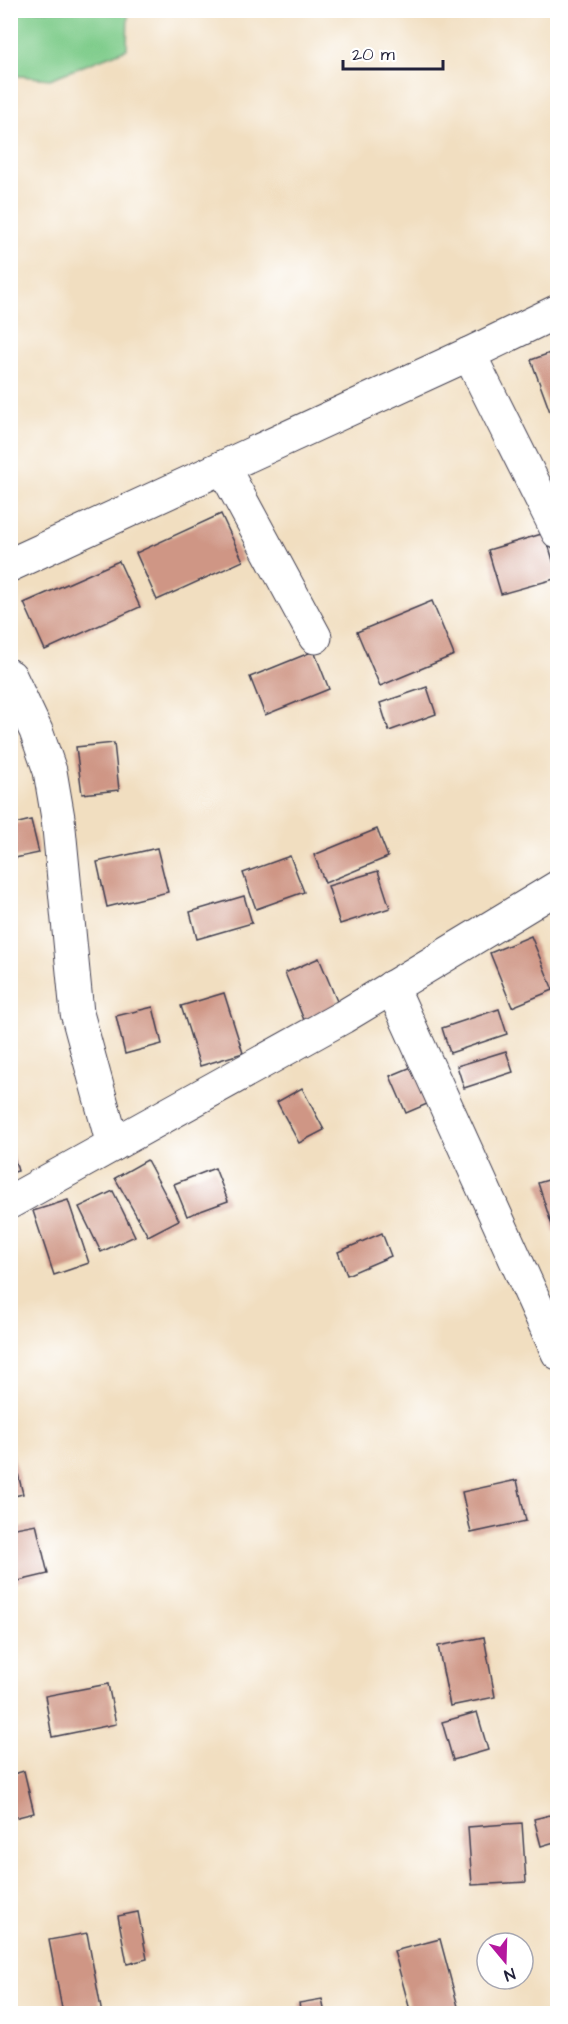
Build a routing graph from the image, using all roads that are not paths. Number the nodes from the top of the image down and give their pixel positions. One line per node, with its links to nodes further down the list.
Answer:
1 (558, 311): 2 (street)
2 (469, 354): 3 (street); 4 (street)
3 (223, 467): 5 (street); 6 (street)
4 (558, 532)
5 (10, 565)
6 (315, 637)
7 (10, 676): 10 (street)
8 (558, 886): 9 (street)
9 (392, 987): 10 (street); 12 (street)
10 (113, 1145): 11 (street)
11 (10, 1202)
12 (558, 1353)

